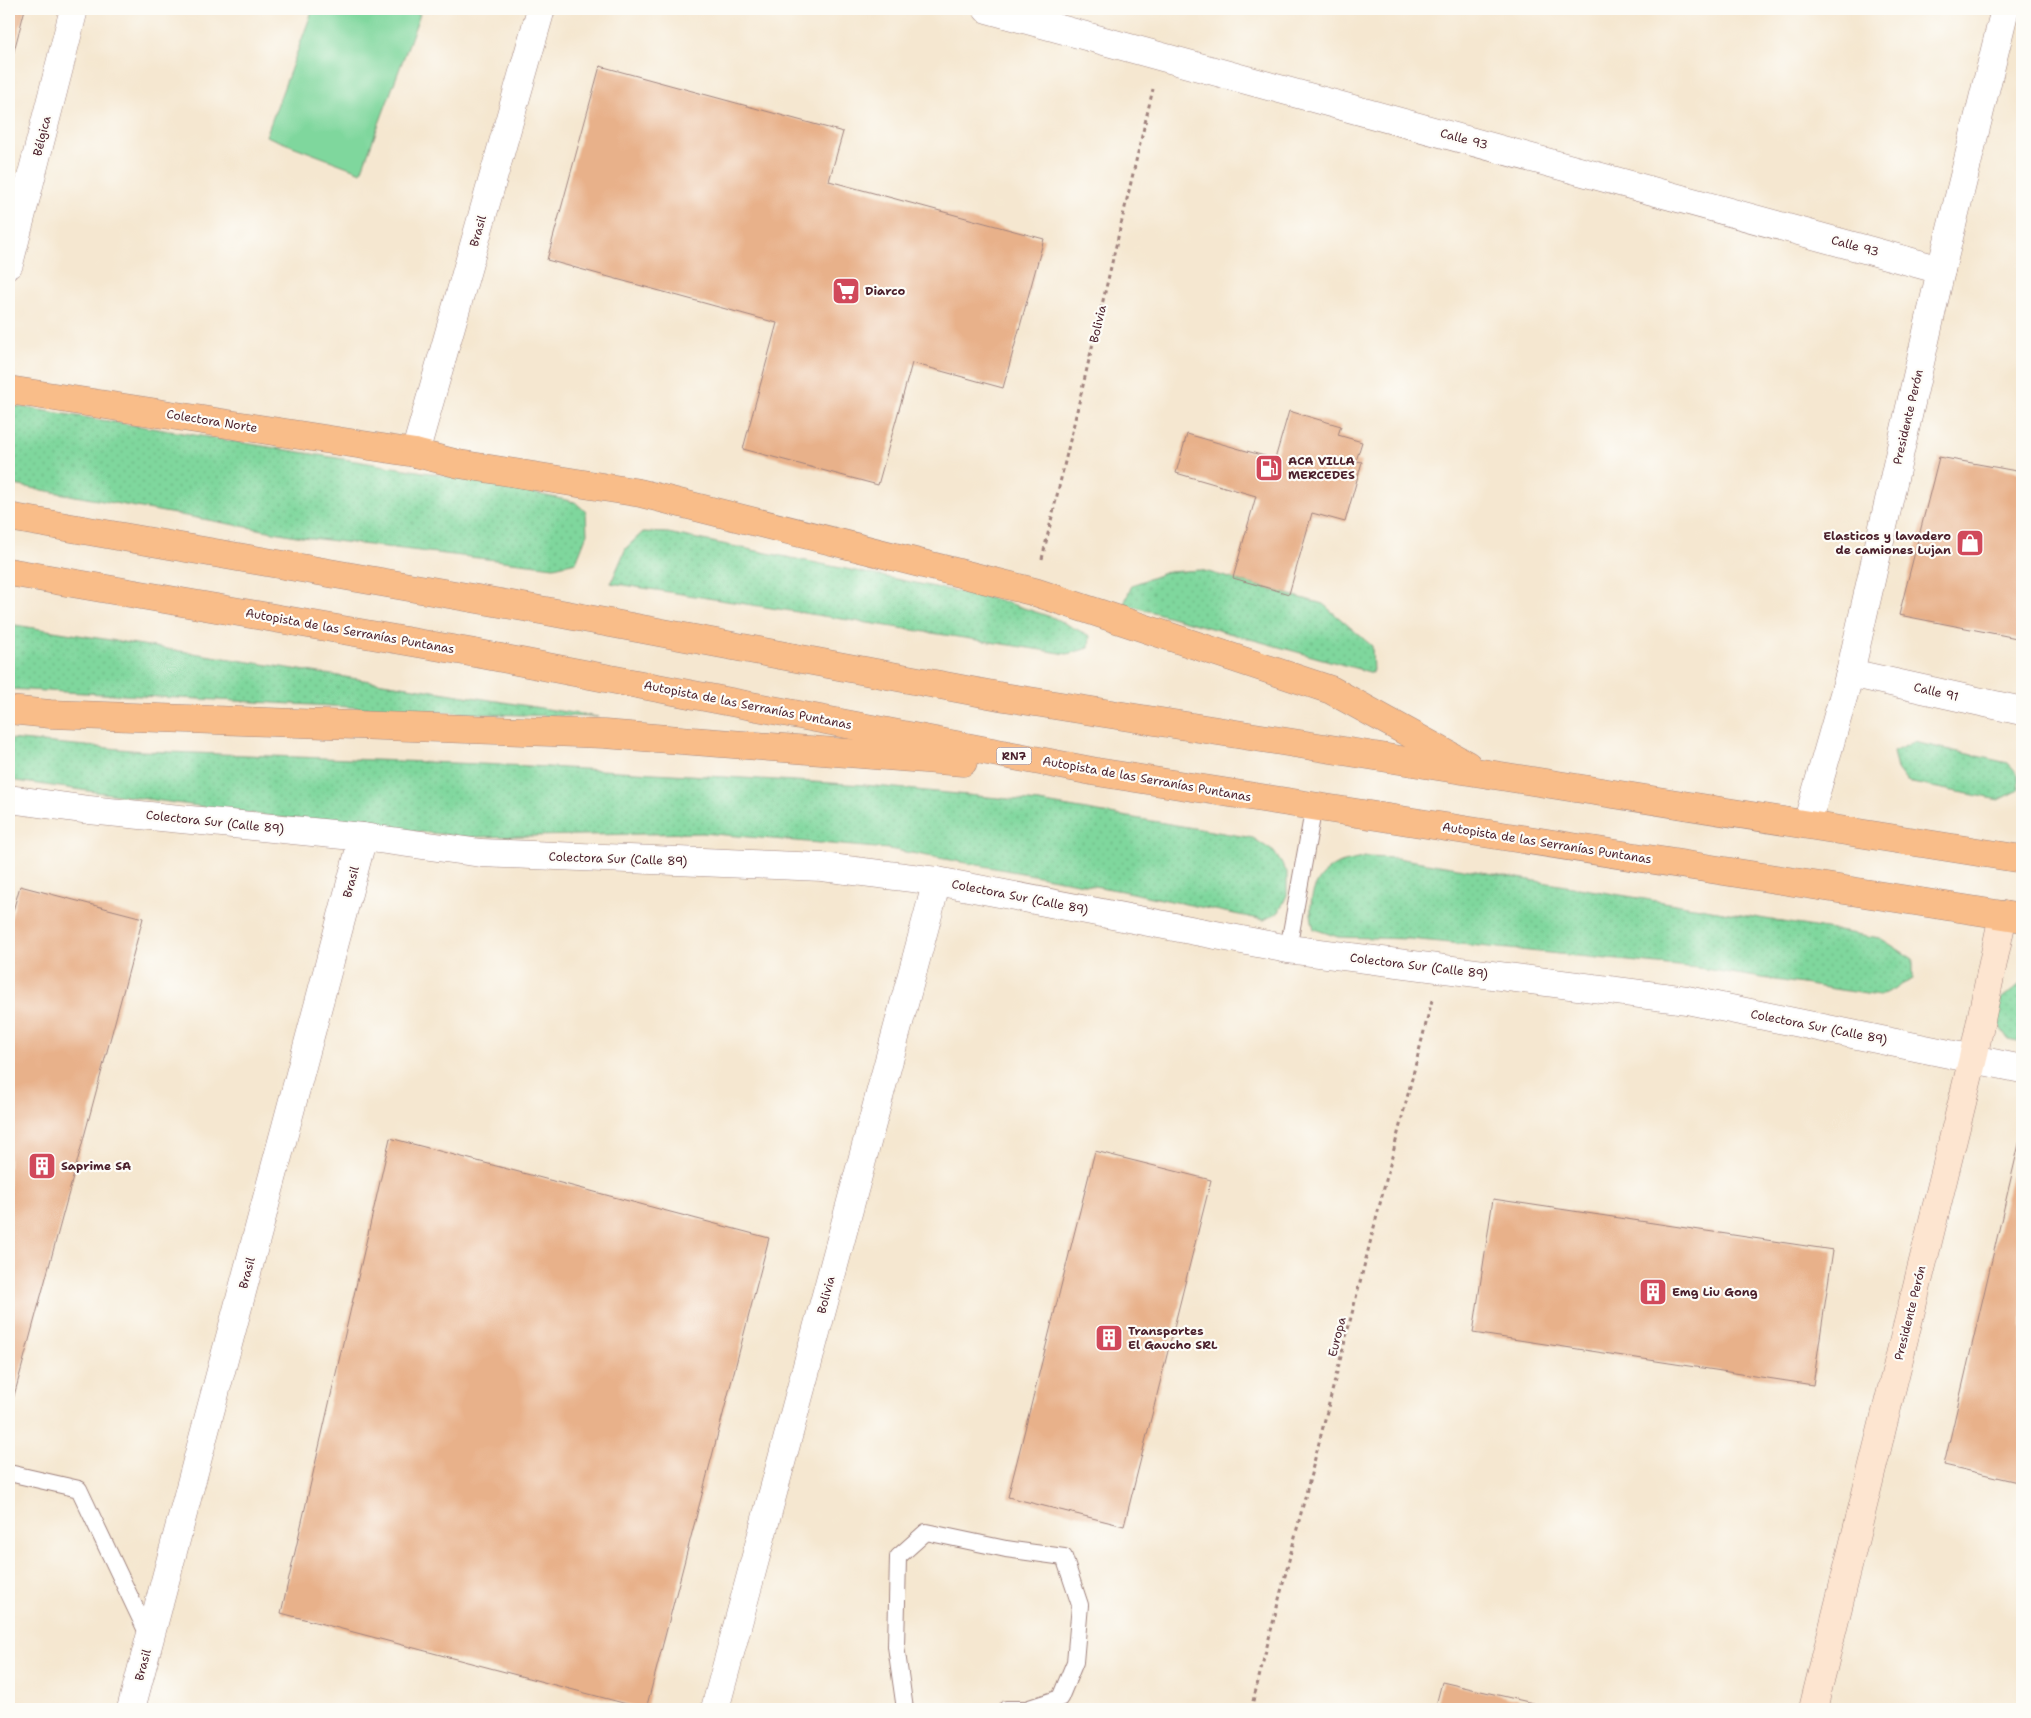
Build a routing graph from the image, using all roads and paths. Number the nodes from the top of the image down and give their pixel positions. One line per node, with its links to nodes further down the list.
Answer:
1 (74, 9): 6 (street, Bélgica)
2 (541, 9): 9 (street, Brasil)
3 (987, 9): 5 (street, Calle 93)
4 (2005, 9): 7 (street, Presidente Perón)
5 (1160, 56): 7 (street, Calle 93); 12 (path, Bolivia)
6 (9, 264)
7 (1942, 270): 13 (street, Presidente Perón)
8 (9, 390): 9 (main road, Colectora Norte)
9 (415, 453): 12 (main road, Colectora Norte)
10 (9, 517): 17 (main road)
11 (9, 572): 16 (main road, Autopista de las Serranías Puntanas / RN7)
12 (1035, 592): 17 (main road, Colectora Norte)
13 (1850, 673): 15 (street, Calle 91); 20 (street, Presidente Perón)
14 (9, 710): 16 (main road)
15 (2022, 711)
16 (1097, 772): 19 (main road, Autopista de las Serranías Puntanas / RN7)
17 (1484, 774): 20 (main road)
18 (9, 799): 21 (street, Colectora Sur (Calle 89))
19 (1314, 806): 24 (main road, Autopista de las Serranías Puntanas / RN7); 25 (lane)
20 (1807, 824): 22 (main road)
21 (363, 837): 23 (street, Colectora Sur (Calle 89)); 30 (street, Brasil)
22 (2022, 859)
23 (937, 881): 25 (street, Colectora Sur (Calle 89)); 32 (street, Bolivia)
24 (2013, 917): 27 (street, Presidente Perón)
25 (1288, 949): 26 (street, Colectora Sur (Calle 89))
26 (1440, 968): 27 (street, Colectora Sur (Calle 89)); 35 (path, Europa)
27 (1973, 1058): 28 (street, Colectora Sur (Calle 89)); 36 (street, Presidente Perón)
28 (2022, 1069)
29 (9, 1472): 30 (lane)
30 (150, 1639): 31 (street, Brasil)
31 (131, 1709)
32 (715, 1709)
33 (905, 1709): 34 (lane)
34 (1006, 1709)
35 (1251, 1709)
36 (1813, 1709)

